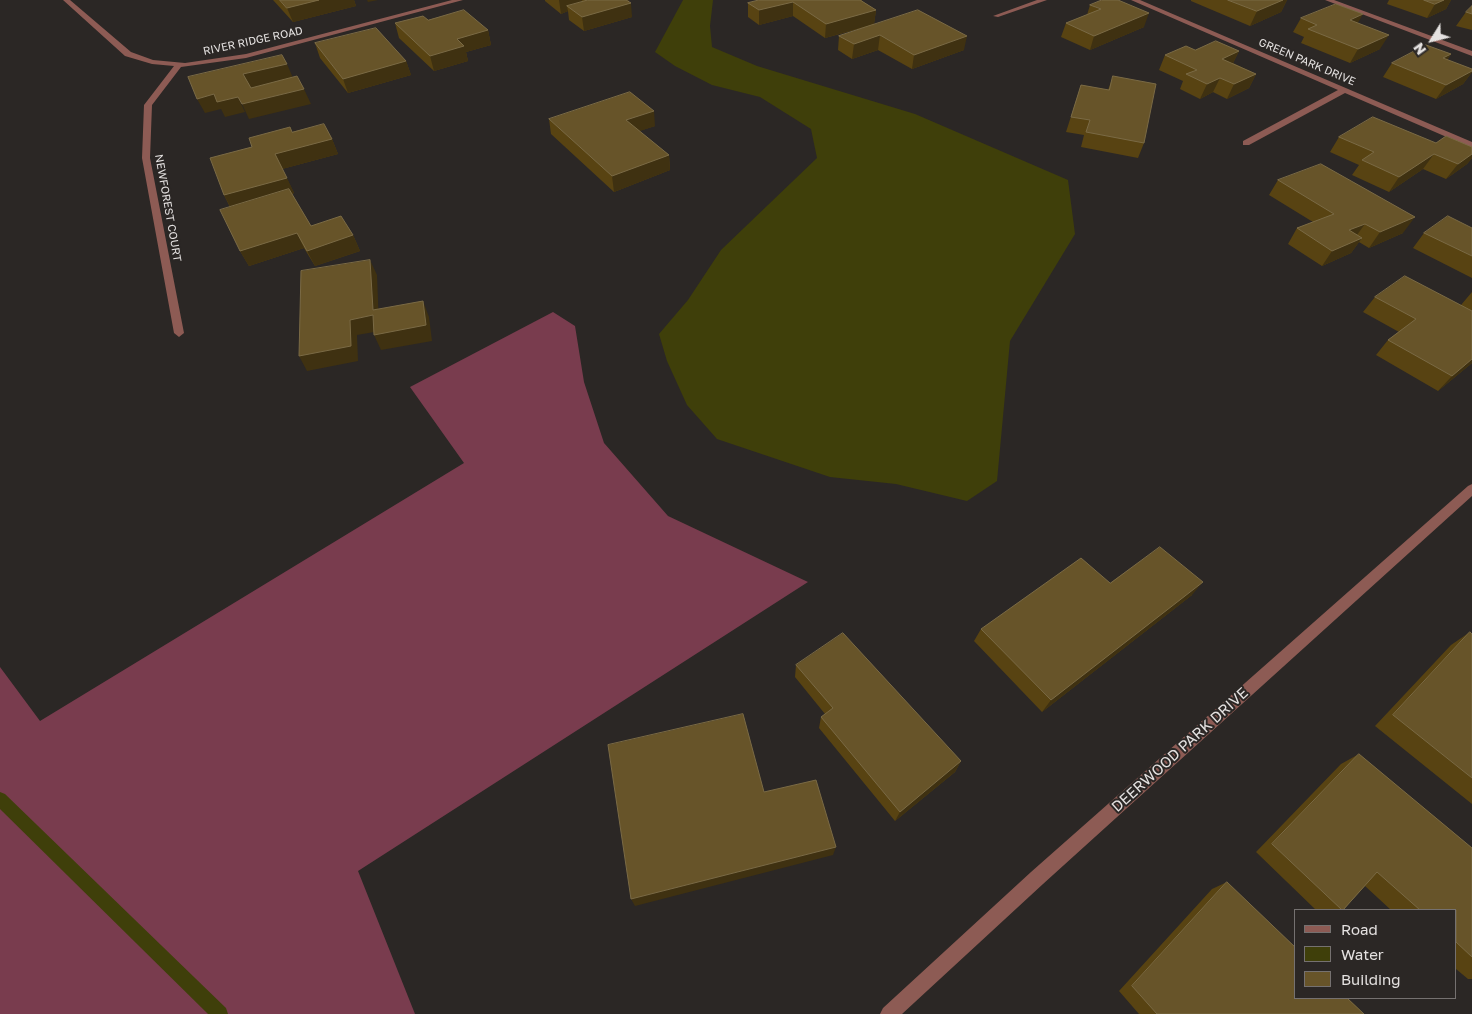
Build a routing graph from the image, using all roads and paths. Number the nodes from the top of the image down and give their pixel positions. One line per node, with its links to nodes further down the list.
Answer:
1 (66, 0): 8 (street, RIVER RIDGE ROAD)
2 (460, 0): 8 (street, RIVER RIDGE ROAD)
3 (1044, 0): 6 (street)
4 (1134, 0): 9 (street, GREEN PARK DRIVE)
5 (1328, 0): 7 (street)
6 (996, 16)
7 (1472, 54)
8 (179, 65): 12 (street, NEWFOREST COURT)
9 (1344, 90): 10 (street); 11 (street, GREEN PARK DRIVE)
10 (1246, 143)
11 (1472, 145)
12 (179, 333)
13 (1472, 489): 14 (street, DEERWOOD PARK DRIVE)
14 (889, 1014)

